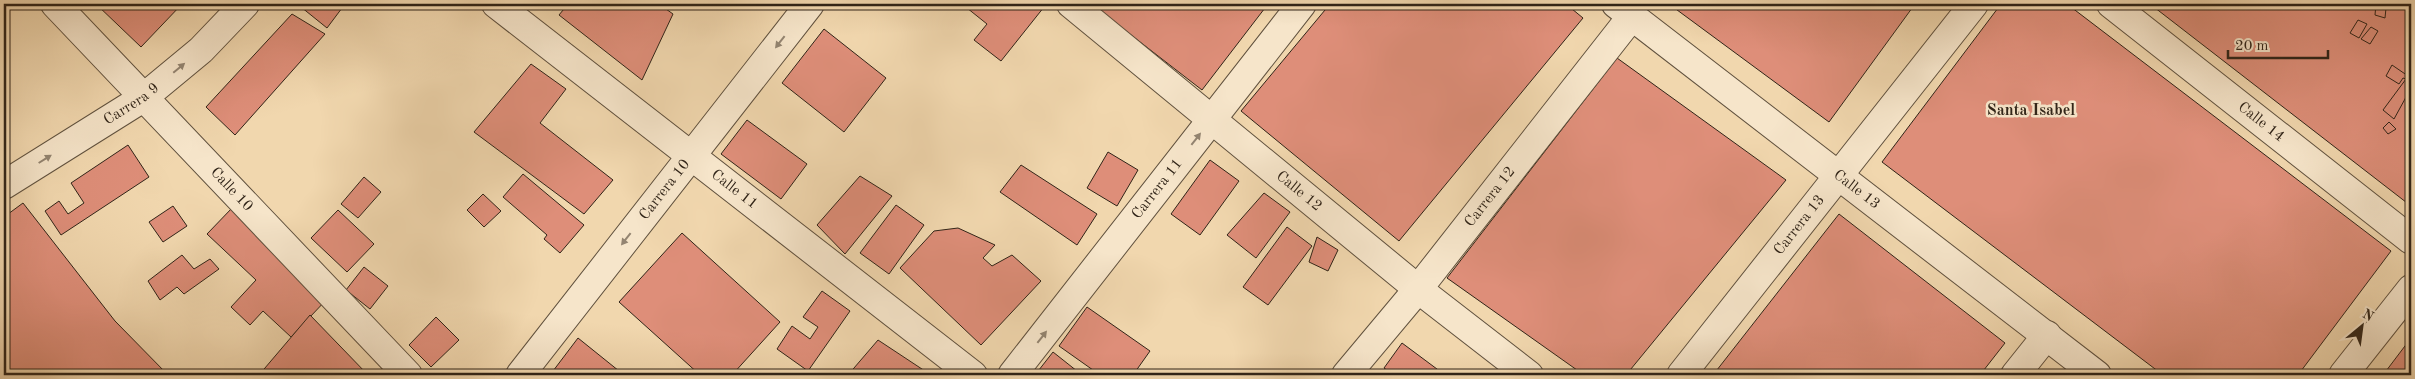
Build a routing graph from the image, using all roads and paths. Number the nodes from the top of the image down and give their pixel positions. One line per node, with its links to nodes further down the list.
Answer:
1 (55, 4): 10 (street, Calle 10)
2 (245, 4): 10 (street, Carrera 9, one-way to 2)
3 (496, 4): 12 (street, Calle 11)
4 (810, 4): 12 (street, Carrera 10, one-way to 12)
5 (1071, 4): 11 (street, Calle 12)
6 (1302, 4): 11 (street, Carrera 11)
7 (1974, 4): 13 (street, Carrera 13)
8 (2111, 4): 15 (street, Calle 14)
9 (1624, 10): 13 (street, Calle 13); 16 (street, Carrera 12)
10 (144, 98): 14 (street, Carrera 9, one-way to 10); 19 (street, Calle 10)
11 (1212, 118): 16 (street, Calle 12); 22 (street, Carrera 11, one-way to 11)
12 (690, 156): 20 (street, Carrera 10, one-way to 20); 21 (street, Calle 11)
13 (1839, 174): 18 (street, Calle 13); 25 (street, Carrera 13)
14 (4, 185)
15 (2411, 240)
16 (1418, 289): 23 (street, Carrera 12); 24 (street, Calle 12)
17 (2411, 289): 28 (street)
18 (2047, 335): 26 (street); 27 (street, Calle 13)
19 (408, 375)
20 (520, 375)
21 (973, 375)
22 (1012, 375)
23 (1346, 375)
24 (1529, 375)
25 (1681, 375)
26 (2014, 375)
27 (2097, 375)
28 (2343, 375)

